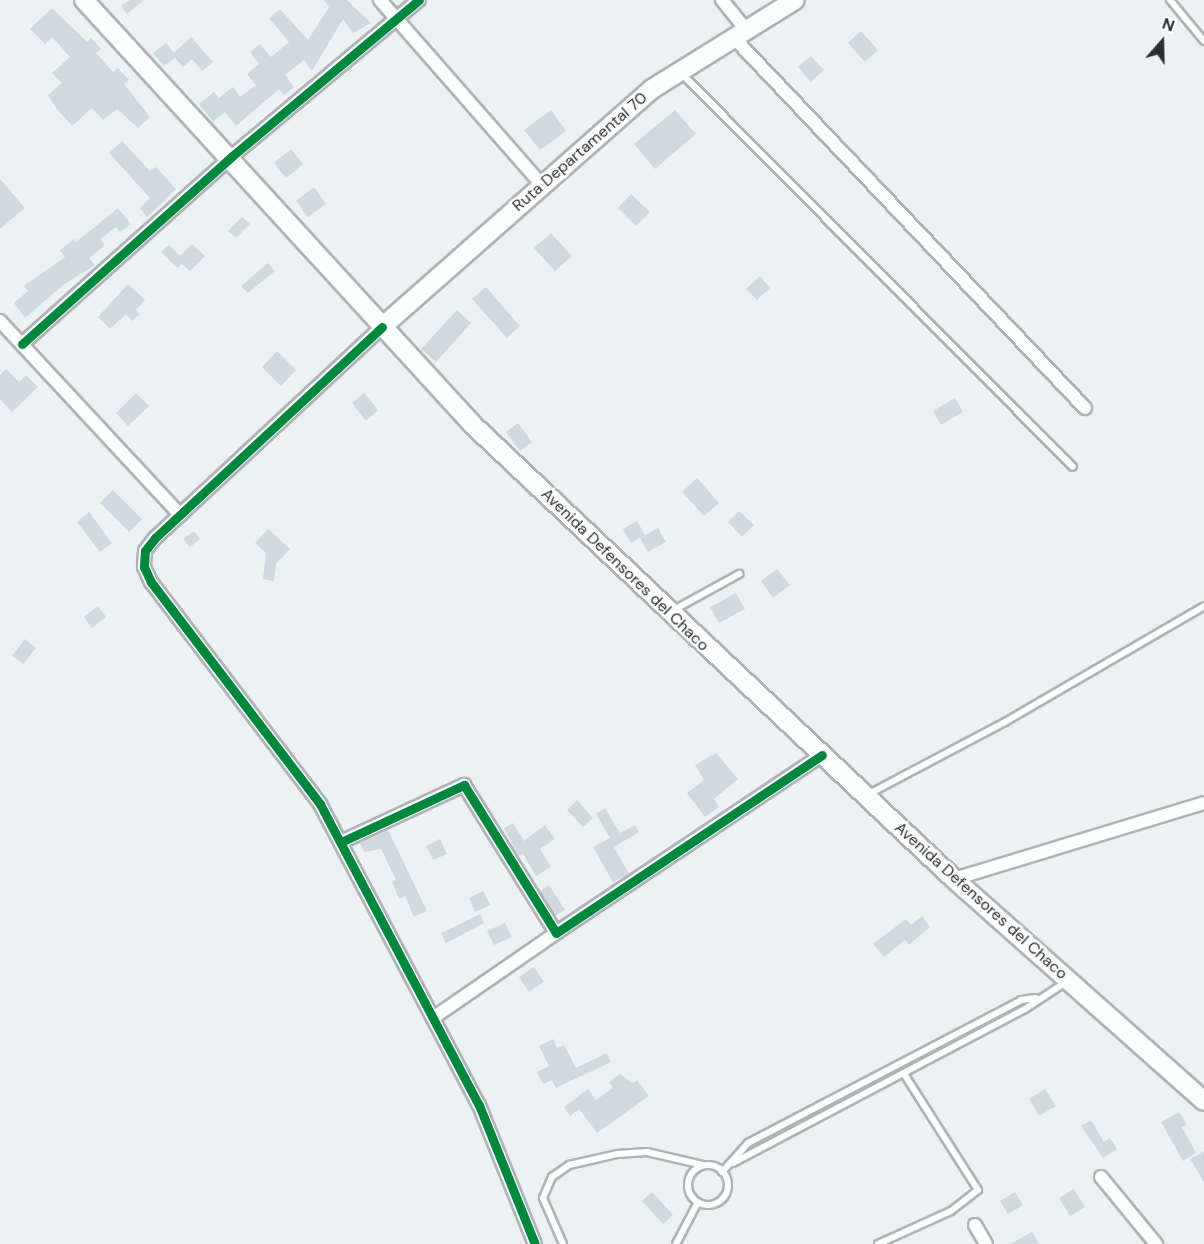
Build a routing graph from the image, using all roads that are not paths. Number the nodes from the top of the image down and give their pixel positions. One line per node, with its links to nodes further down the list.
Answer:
1 (84, 0): 11 (main road, Avenida Defensores del Chaco)
2 (380, 0): 7 (street)
3 (419, 0): 7 (street)
4 (722, 0): 8 (street)
5 (795, 0): 8 (main road, Ruta Departamental 70)
6 (1170, 0): 9 (lane)
7 (396, 18): 11 (street); 12 (street)
8 (740, 34): 10 (main road, Ruta Departamental 70); 16 (street)
9 (1204, 41)
10 (679, 72): 12 (main road, Ruta Departamental 70); 17 (lane)
11 (231, 157): 14 (main road, Avenida Defensores del Chaco); 15 (street)
12 (542, 185): 14 (main road, Ruta Departamental 70)
13 (0, 321): 15 (street)
14 (382, 327): 18 (street); 21 (main road, Avenida Defensores del Chaco)
15 (22, 344): 18 (street)
16 (1085, 408)
17 (1072, 466)
18 (180, 515): 25 (street)
19 (739, 574): 21 (lane)
20 (1204, 606): 23 (lane)
21 (669, 613): 22 (main road, Avenida Defensores del Chaco)
22 (822, 755): 23 (main road, Avenida Defensores del Chaco); 27 (street)
23 (865, 796): 26 (main road, Avenida Defensores del Chaco)
24 (1204, 803): 26 (street)
25 (341, 842): 27 (street); 30 (street)
26 (954, 879): 28 (main road, Avenida Defensores del Chaco)
27 (556, 933): 30 (street)
28 (1069, 981): 29 (lane); 32 (main road, Avenida Defensores del Chaco)
29 (1037, 998): 31 (lane); 33 (lane)
30 (433, 1018): 39 (street)
31 (904, 1074): 33 (lane); 42 (lane)
32 (1204, 1101)
33 (733, 1163): 35 (lane)
34 (703, 1165): 35 (lane); 37 (lane); 40 (lane)
35 (722, 1172): 37 (lane)
36 (1101, 1177): 44 (street)
37 (698, 1202): 41 (lane)
38 (975, 1225): 43 (street)
39 (535, 1244)
40 (563, 1244)
41 (676, 1244)
42 (878, 1244)
43 (986, 1244)
44 (1156, 1244)

